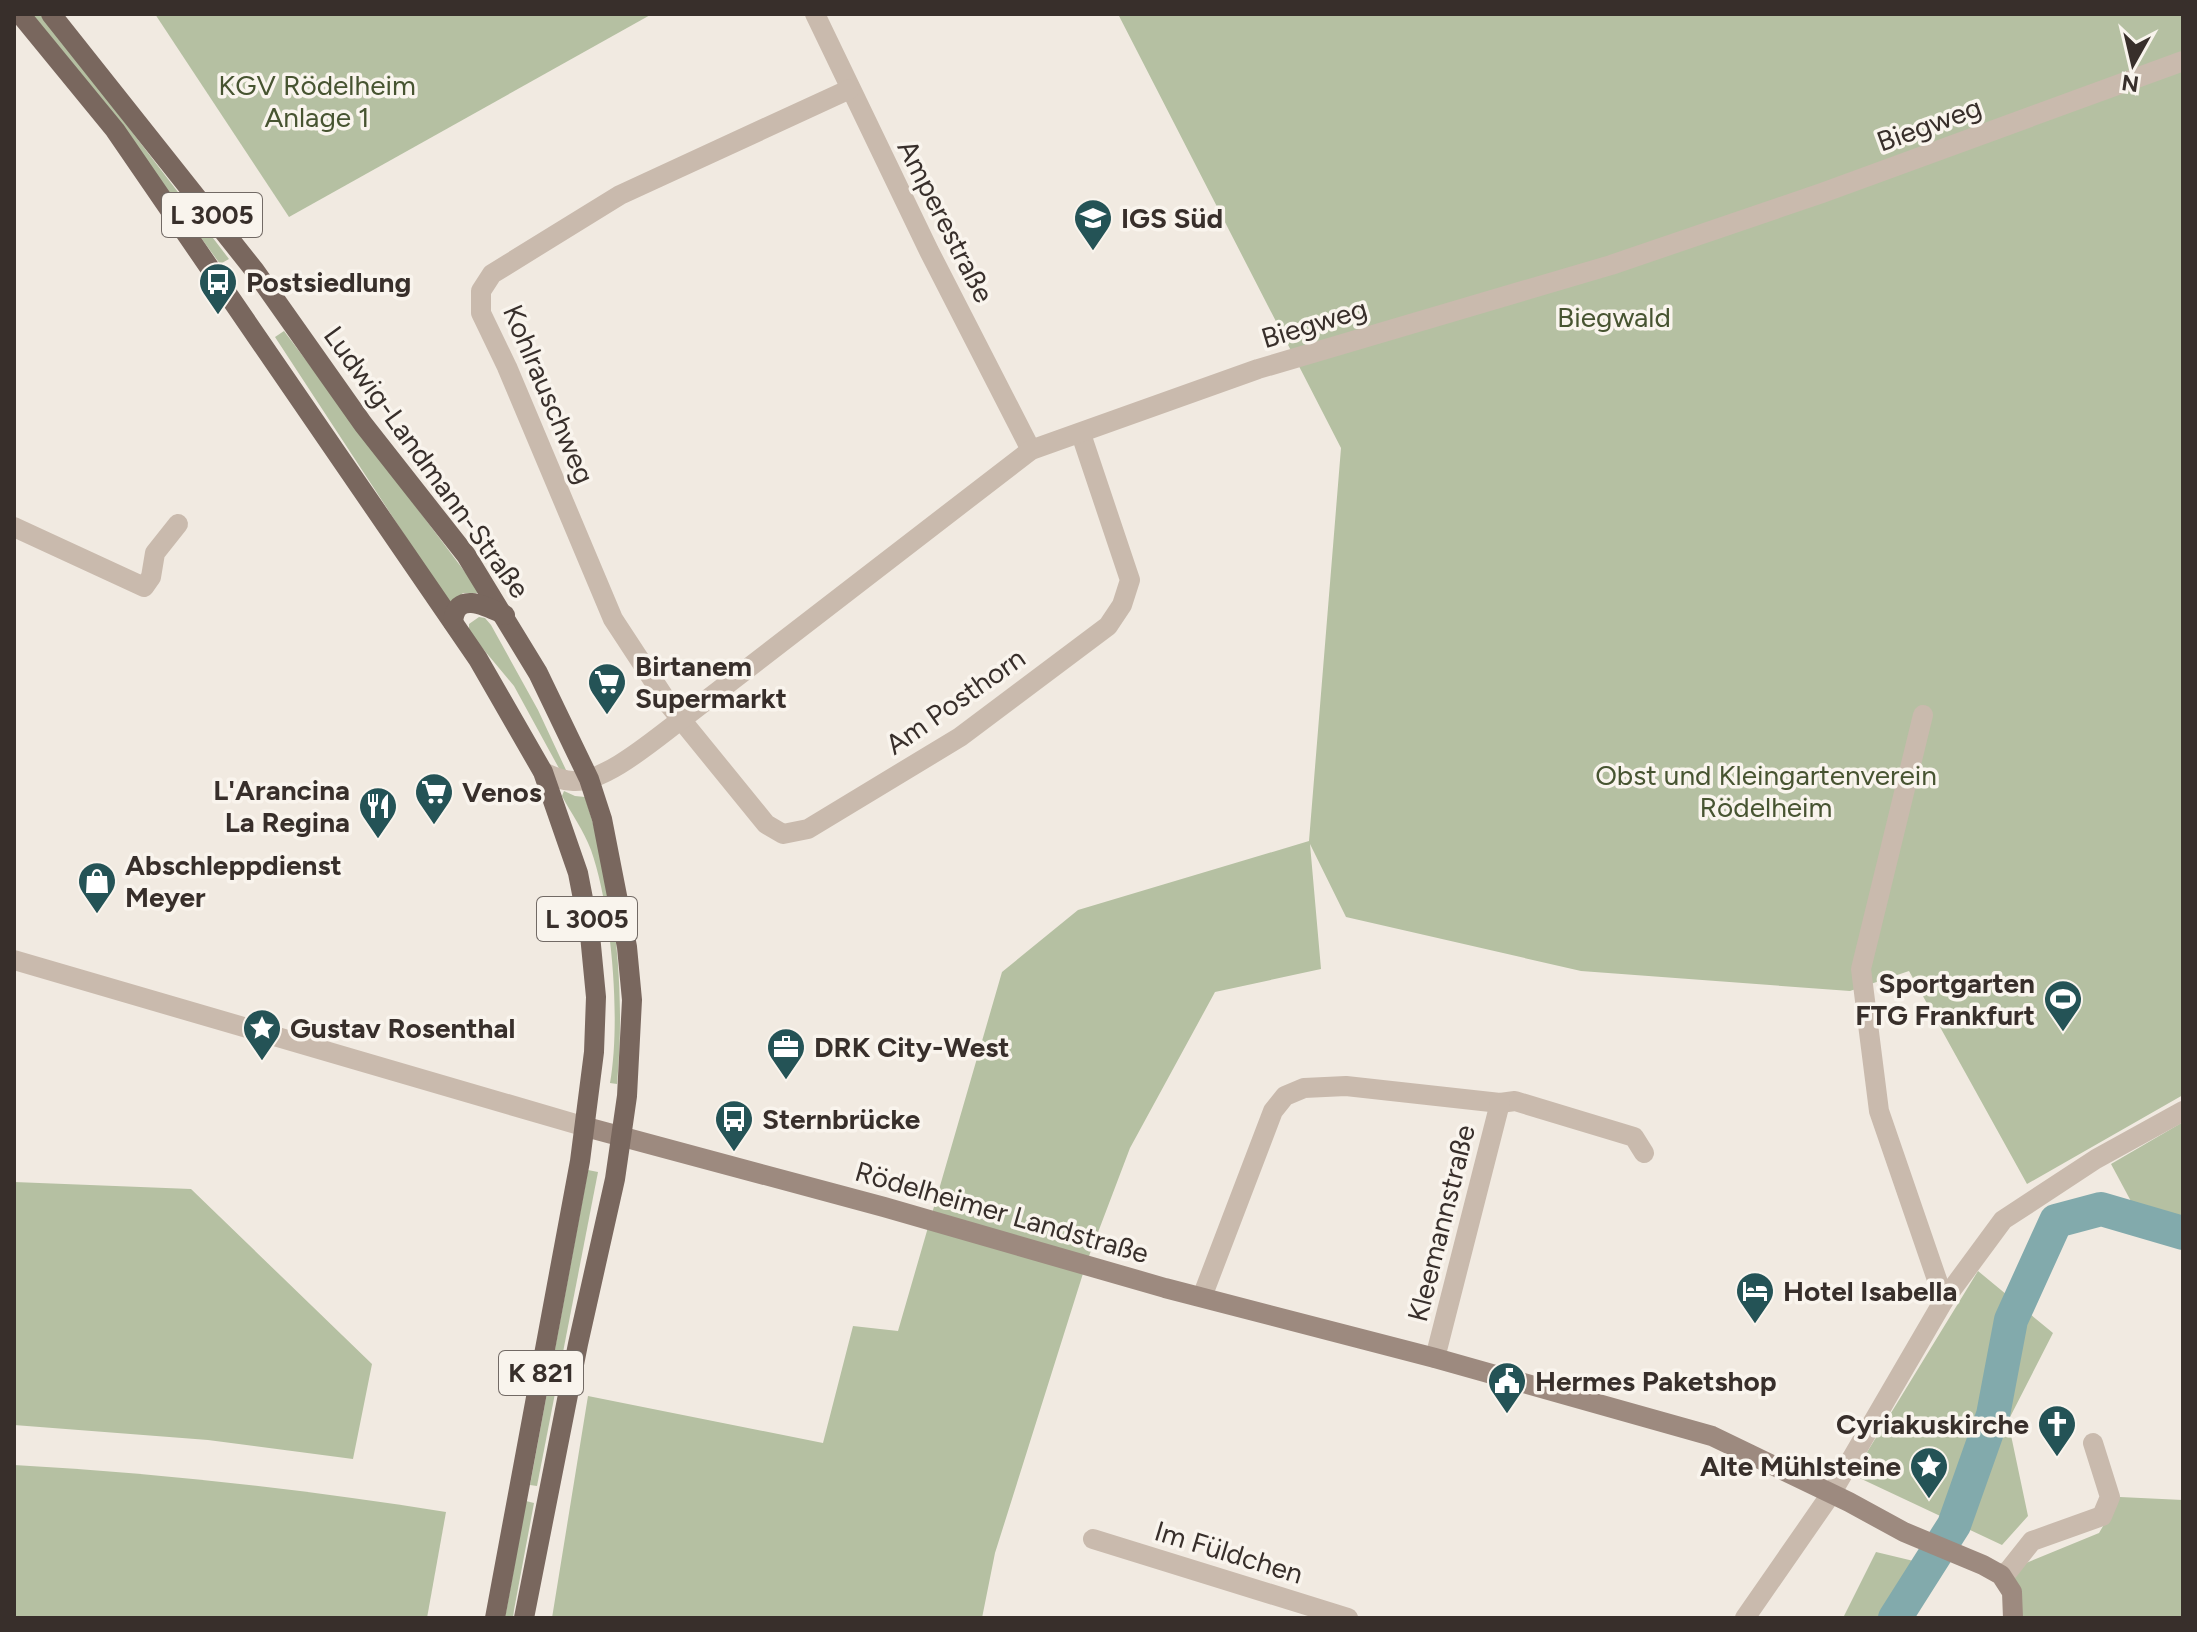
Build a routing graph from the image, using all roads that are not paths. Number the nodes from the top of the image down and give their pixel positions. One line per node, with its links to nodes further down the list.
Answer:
1 (20, 14): 11 (main road, L 3005)
2 (51, 14): 10 (main road, Ludwig-Landmann-Straße / L 3005)
3 (815, 14): 5 (street, Amperestraße)
4 (2183, 61): 6 (street, Biegweg)
5 (850, 89): 7 (street, Amperestraße); 13 (street, Kohlrauschweg)
6 (1081, 434): 7 (street, Biegweg); 13 (street, Am Posthorn)
7 (1031, 450): 13 (street, Biegweg)
8 (178, 524): 9 (street)
9 (14, 527)
10 (505, 615): 11 (main road); 15 (main road, Ludwig-Landmann-Straße / L 3005)
11 (453, 622): 14 (main road, L 3005)
12 (1923, 715): 23 (street)
13 (682, 719): 15 (street, Biegweg)
14 (543, 772): 15 (street); 19 (main road, L 3005)
15 (589, 779): 20 (main road, Ludwig-Landmann-Straße / L 3005)
16 (14, 960): 19 (street, Rödelheimer Landstraße)
17 (1500, 1103): 21 (street, Kleemannstraße); 22 (street, Kleemannstraße); 24 (street, Kleemannstraße)
18 (2183, 1111): 23 (street)
19 (586, 1127): 20 (main road, Rödelheimer Landstraße); 29 (main road, K 821)
20 (621, 1136): 22 (main road, Rödelheimer Landstraße); 30 (main road, Ludwig-Landmann-Straße / K 821)
21 (1644, 1153)
22 (1202, 1297): 24 (main road, Rödelheimer Landstraße)
23 (1944, 1300): 26 (street)
24 (1435, 1358): 26 (main road, Rödelheimer Landstraße)
25 (2093, 1443): 28 (street)
26 (1831, 1494): 28 (main road, Rödelheimer Landstraße); 32 (street)
27 (1093, 1539): 31 (street, Im Füldchen)
28 (2001, 1575): 33 (main road)
29 (495, 1618)
30 (524, 1618)
31 (1348, 1618)
32 (1745, 1618)
33 (2013, 1618)

